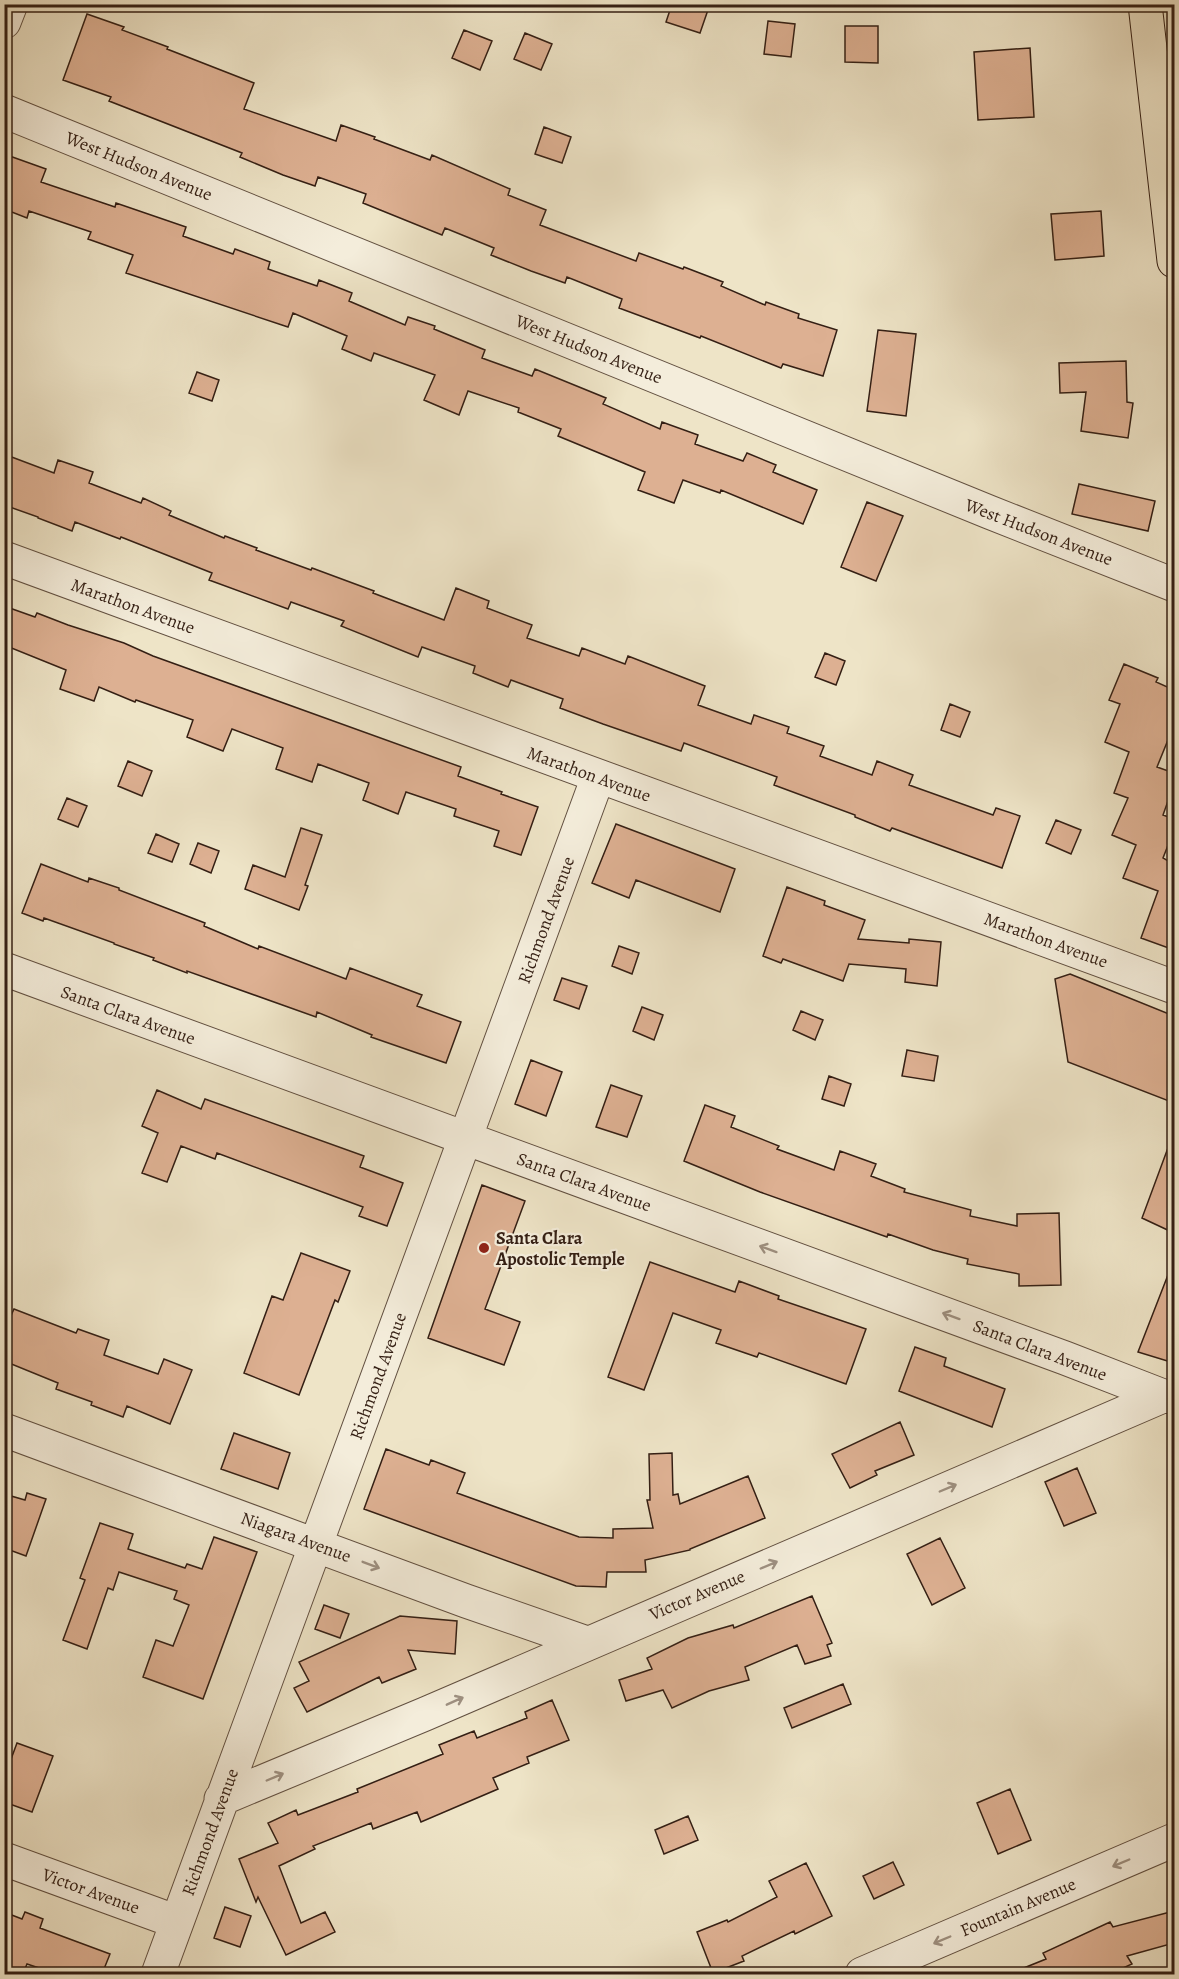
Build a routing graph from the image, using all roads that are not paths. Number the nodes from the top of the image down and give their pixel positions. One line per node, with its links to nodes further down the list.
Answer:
1 (11, 4): 3 (street)
2 (1145, 4): 5 (main road)
3 (4, 22)
4 (4, 111): 7 (street, West Hudson Avenue)
5 (1174, 261)
6 (4, 558): 8 (street, Marathon Avenue)
7 (1174, 585)
8 (598, 777): 10 (street, Marathon Avenue); 11 (street, Richmond Avenue)
9 (4, 969): 11 (street, Santa Clara Avenue)
10 (1174, 987)
11 (466, 1138): 12 (street, Santa Clara Avenue, one-way to 11); 14 (street, Richmond Avenue)
12 (1169, 1397): 15 (street, Victor Avenue, one-way to 12)
13 (4, 1430): 14 (street, Niagara Avenue)
14 (316, 1544): 15 (street, Niagara Avenue, one-way to 15); 16 (street, Richmond Avenue)
15 (587, 1642): 16 (street, Victor Avenue, one-way to 15)
16 (221, 1799): 19 (street, Richmond Avenue)
17 (1174, 1840): 21 (street, Fountain Avenue, one-way to 21)
18 (4, 1859): 19 (street, Victor Avenue)
19 (177, 1922): 20 (street, Richmond Avenue)
20 (158, 1974)
21 (862, 1974)

